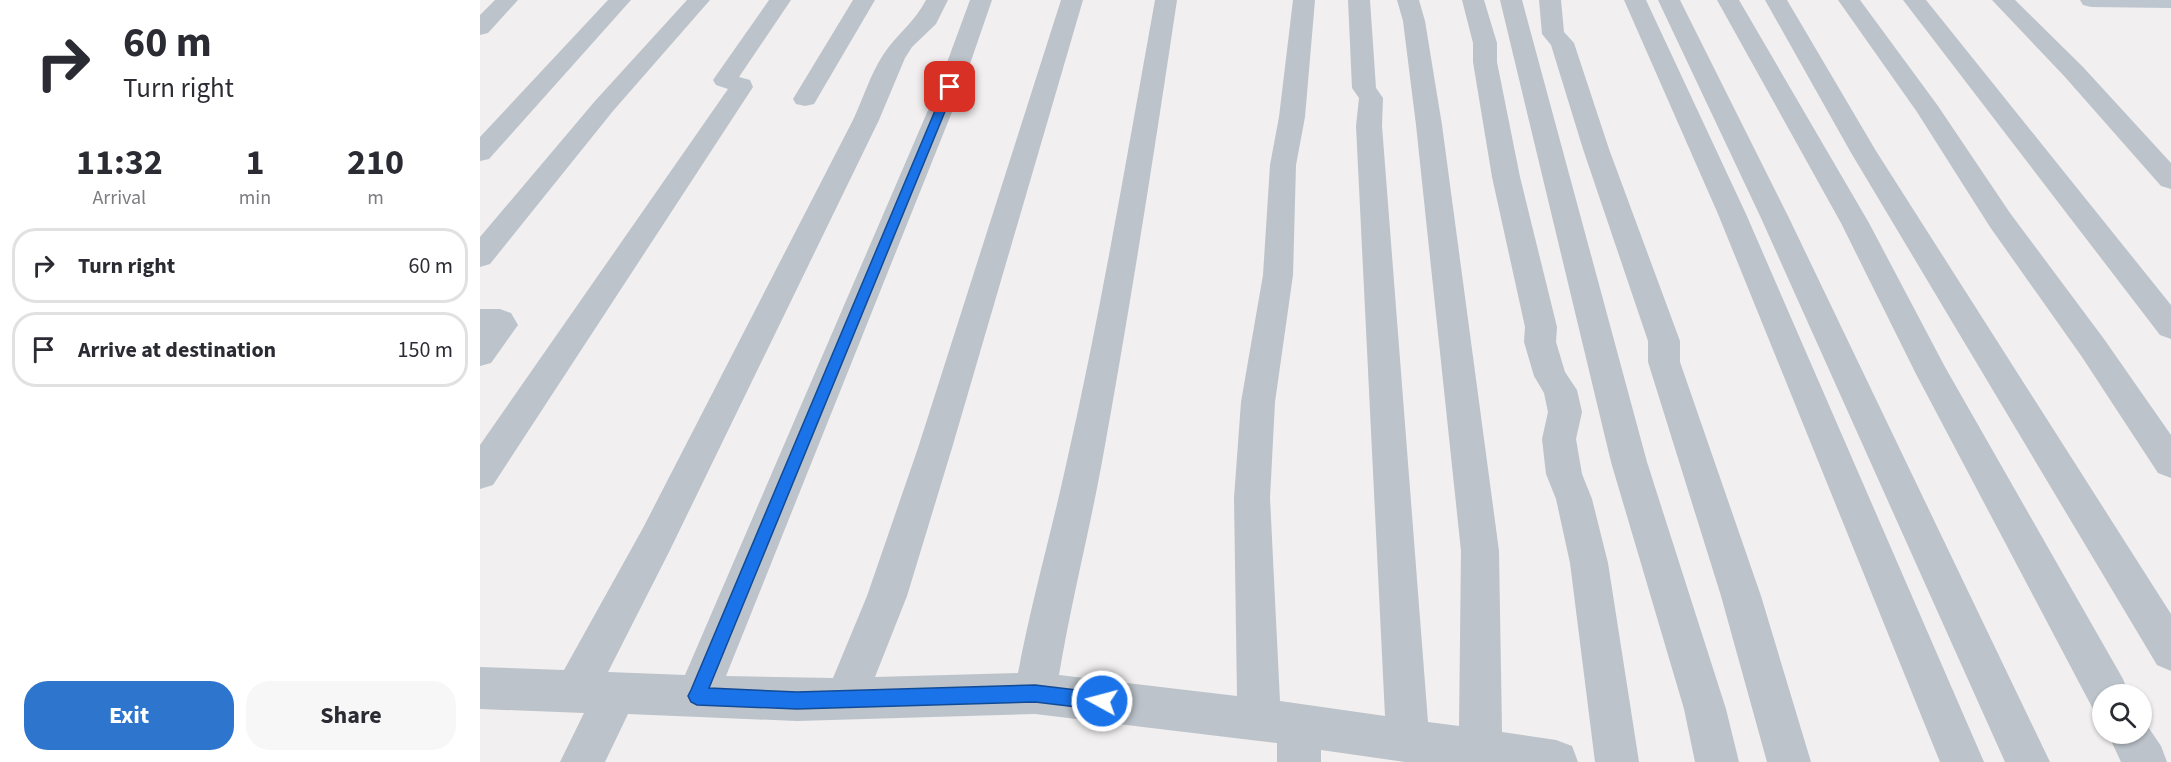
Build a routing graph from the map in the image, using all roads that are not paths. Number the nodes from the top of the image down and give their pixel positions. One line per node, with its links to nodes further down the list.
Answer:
1 (507, 0): 25 (street)
2 (620, 0): 27 (street)
3 (699, 0): 29 (street)
4 (780, 0): 34 (street)
5 (864, 0): 26 (street)
6 (937, 0): 38 (street)
7 (981, 0): 41 (street)
8 (1072, 0): 42 (street)
9 (1166, 0): 39 (street)
10 (1304, 0): 43 (street)
11 (1359, 0): 44 (street)
12 (1408, 0): 46 (street)
13 (1473, 0): 49 (street)
14 (1511, 0): 50 (street)
15 (1550, 0): 51 (street)
16 (1635, 0): 52 (street)
17 (1669, 0): 53 (street)
18 (1728, 0): 36 (street)
19 (1776, 0): 35 (street)
20 (1849, 0): 33 (street)
21 (1914, 0): 31 (street)
22 (2003, 0): 28 (street)
23 (2091, 0): 24 (main road)
24 (2171, 1)
25 (480, 28)
26 (806, 99)
27 (480, 153)
28 (2171, 180)
29 (480, 257)
30 (480, 321): 32 (street)
31 (2171, 327)
32 (480, 354)
33 (2171, 463)
34 (480, 474)
35 (2171, 651)
36 (2102, 684)
37 (480, 688): 38 (street)
38 (575, 693): 40 (street)
39 (1035, 693): 42 (street); 43 (street)
40 (616, 694): 41 (street); 47 (street)
41 (697, 696): 42 (street)
42 (844, 699)
43 (1286, 736): 44 (street)
44 (1408, 741): 46 (street)
45 (2135, 744): 54 (street)
46 (1480, 756): 48 (street)
47 (582, 762)
48 (1556, 762)
49 (1617, 762)
50 (1717, 762)
51 (1789, 762)
52 (1962, 762)
53 (2028, 762)
54 (2145, 762)

